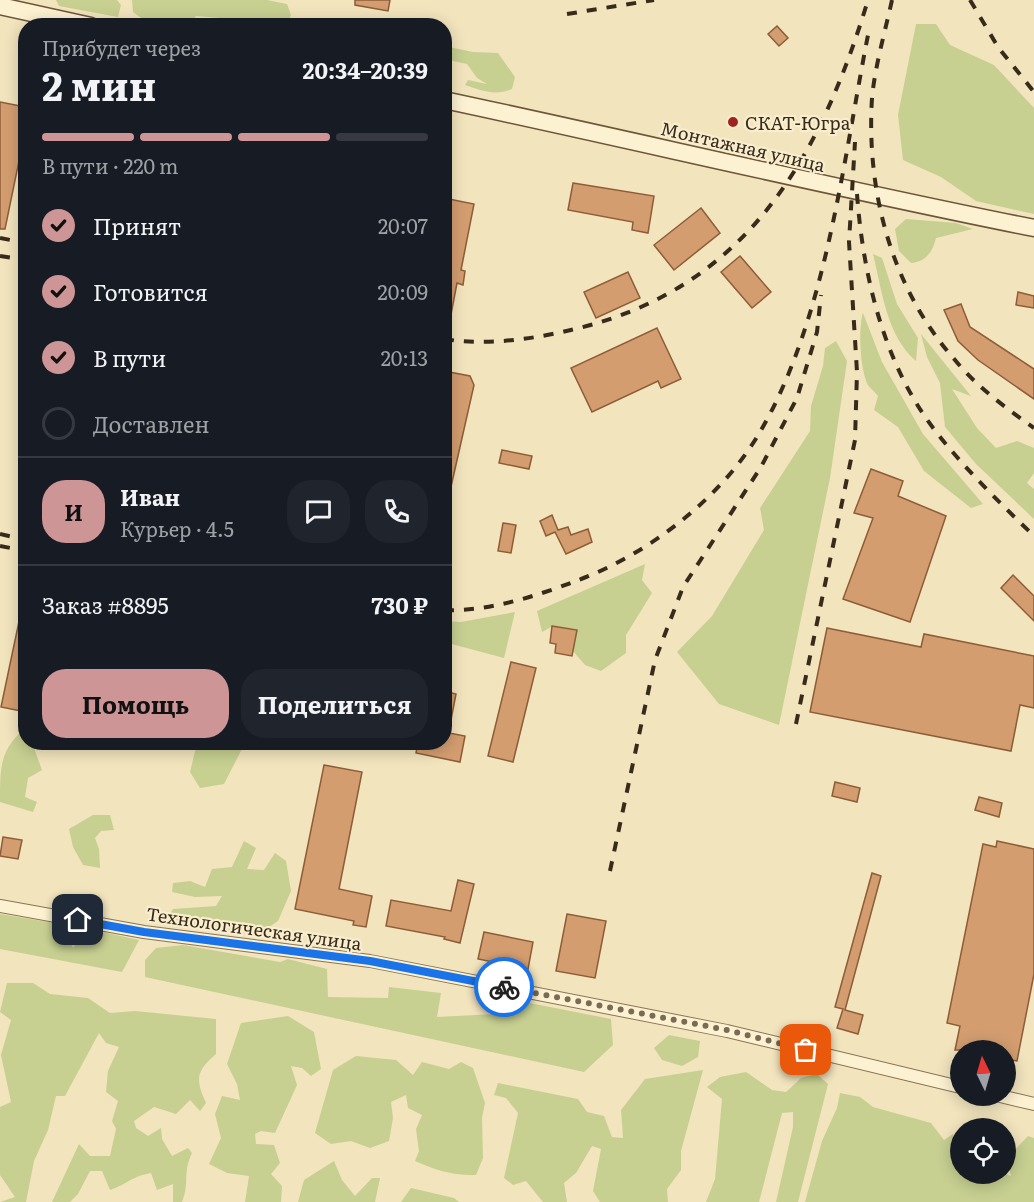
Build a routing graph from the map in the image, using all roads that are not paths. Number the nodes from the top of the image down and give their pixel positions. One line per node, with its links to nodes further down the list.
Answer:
1 (0, 6): 2 (street)
2 (55, 18)
3 (452, 102): 4 (street, Монтажная улица)
4 (1034, 228)
5 (0, 906): 6 (street, Технологическая улица)
6 (950, 1085)
7 (1016, 1100): 8 (street)
8 (1034, 1104)

